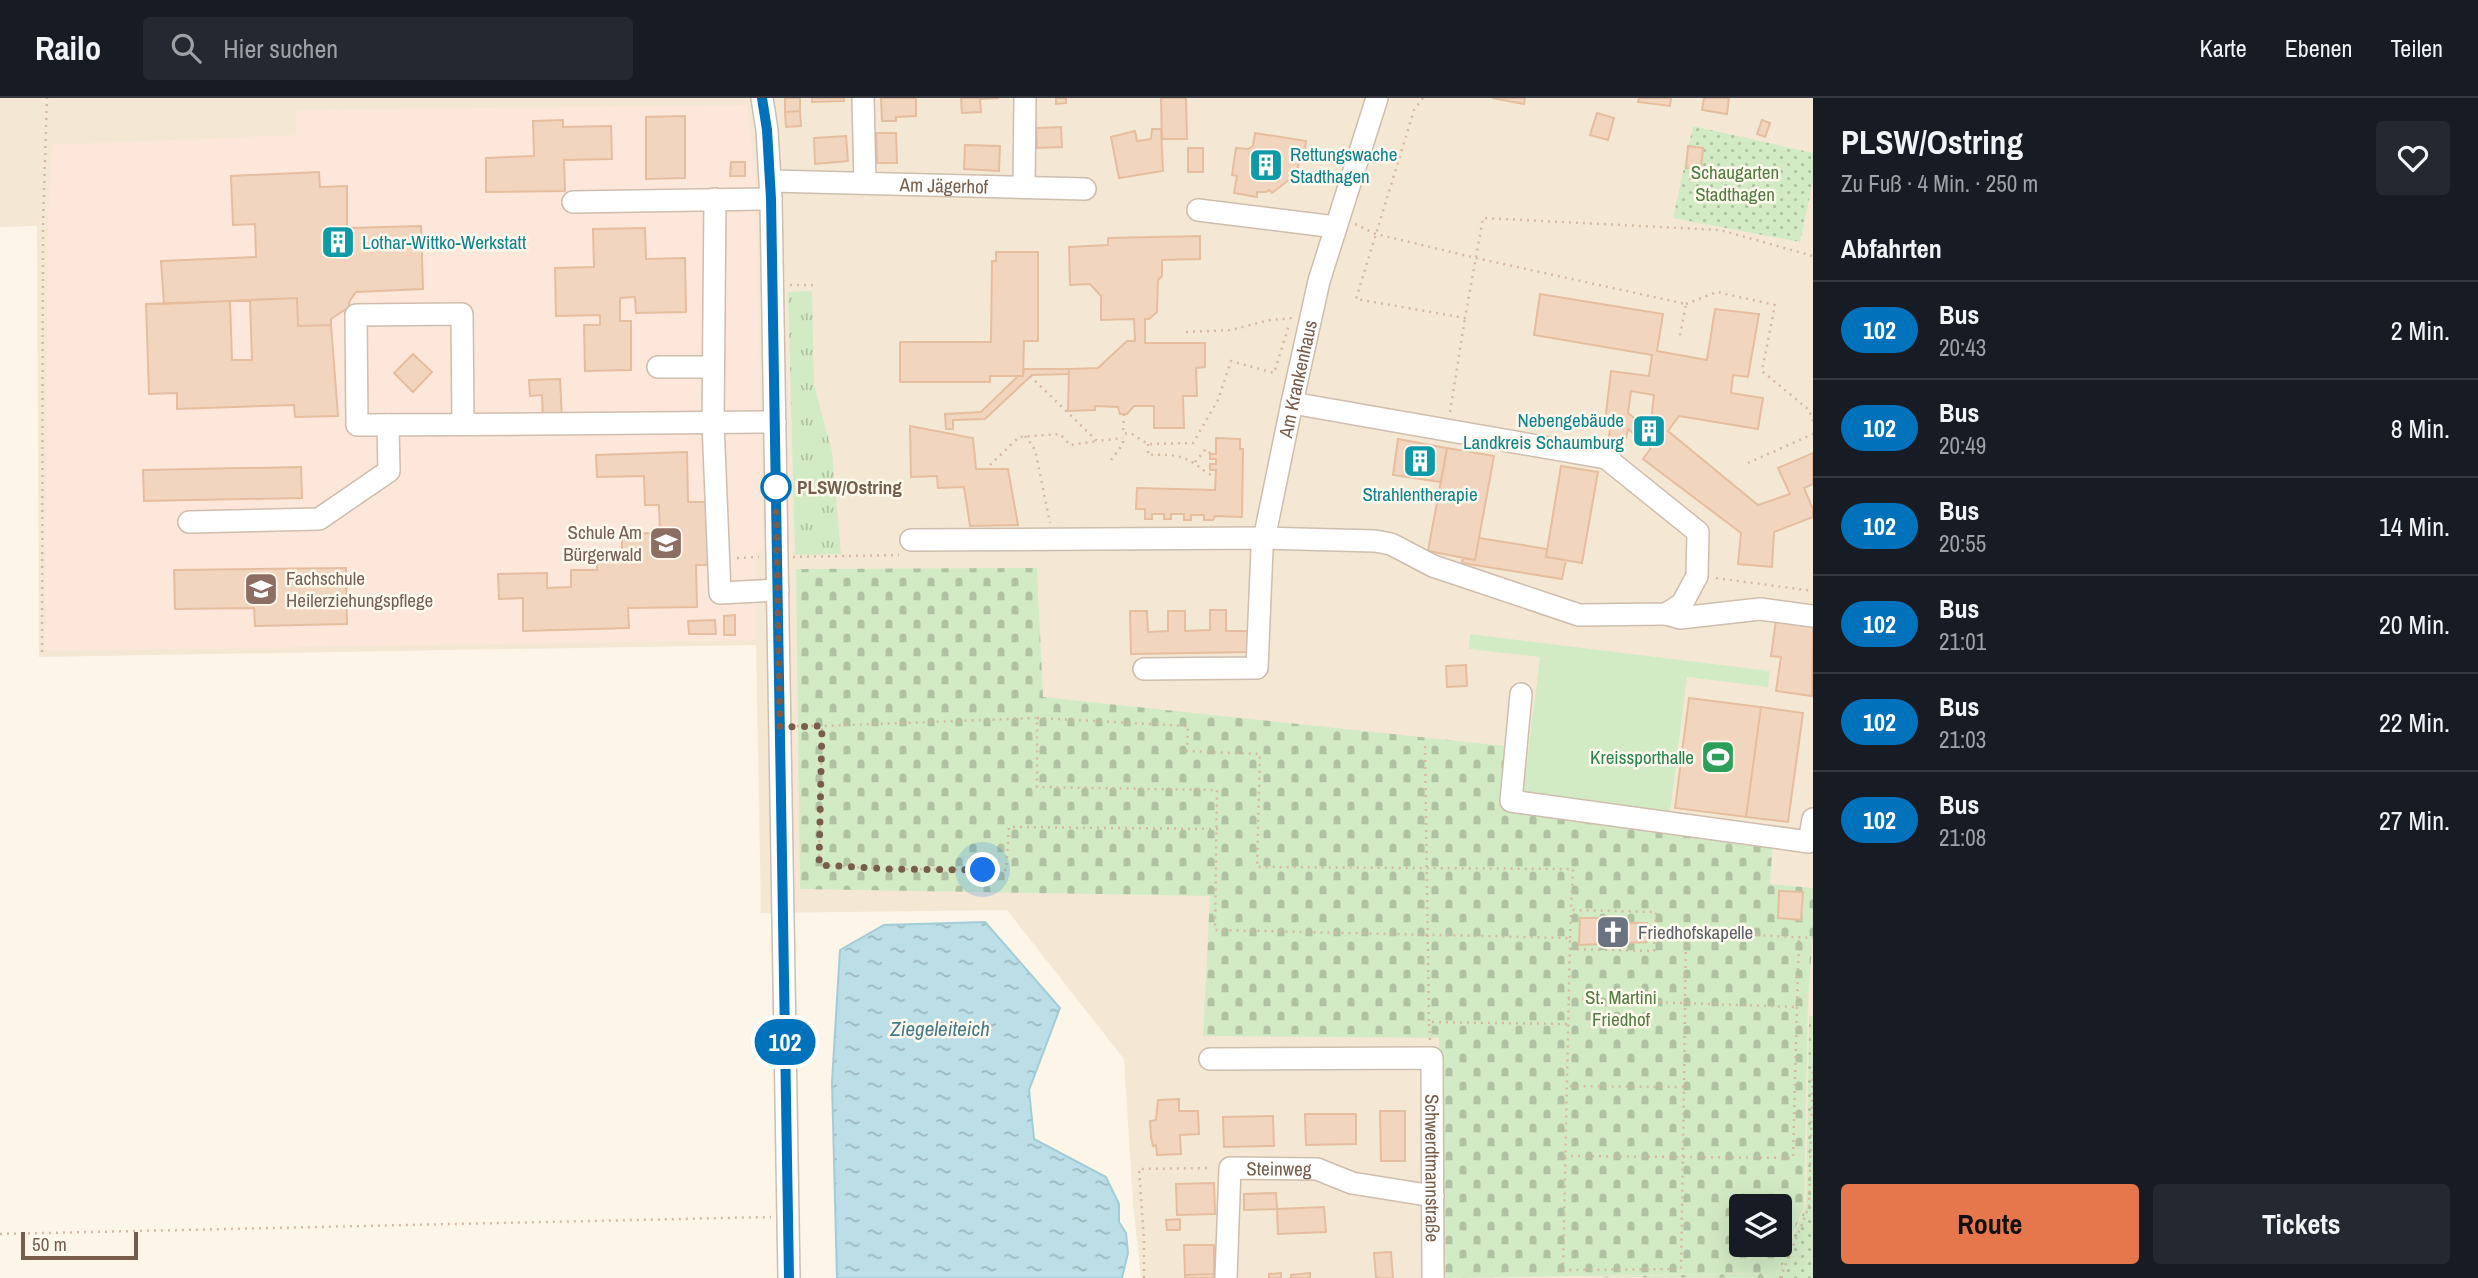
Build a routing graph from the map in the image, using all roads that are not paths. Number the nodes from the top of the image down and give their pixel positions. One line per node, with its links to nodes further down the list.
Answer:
1 (762, 98): 8 (street)
2 (863, 98): 5 (street)
3 (1025, 98): 6 (street)
4 (1377, 98): 12 (street, Am Krankenhaus)
5 (865, 182): 6 (street, Am Jägerhof); 8 (street, Am Jägerhof)
6 (1024, 187): 7 (street, Am Jägerhof)
7 (1085, 188)
8 (771, 190): 9 (street, Am Jägerhof); 16 (street)
9 (715, 200): 10 (street, Am Jägerhof); 14 (street)
10 (573, 202)
11 (1198, 210): 12 (street)
12 (1338, 222): 15 (street, Am Krankenhaus)
13 (658, 367): 14 (street)
14 (713, 367): 17 (street)
15 (1292, 403): 21 (street, Am Krankenhaus); 24 (street)
16 (775, 422): 17 (street); 23 (street)
17 (713, 423): 18 (street); 23 (street)
18 (463, 424): 19 (street); 19 (street)
19 (388, 425): 20 (street)
20 (189, 522)
21 (1264, 538): 22 (street); 24 (street); 26 (street, Am Krankenhaus)
22 (911, 540)
23 (778, 590): 31 (street)
24 (1666, 614): 25 (street)
25 (1813, 616)
26 (1144, 669)
27 (1521, 694): 28 (street)
28 (1813, 819)
29 (1210, 1059): 30 (street, Schwerdtmannstraße)
30 (1433, 1196): 32 (street, Steinweg); 33 (street, Schwerdtmannstraße)
31 (789, 1278)
32 (1226, 1278)
33 (1433, 1278)

